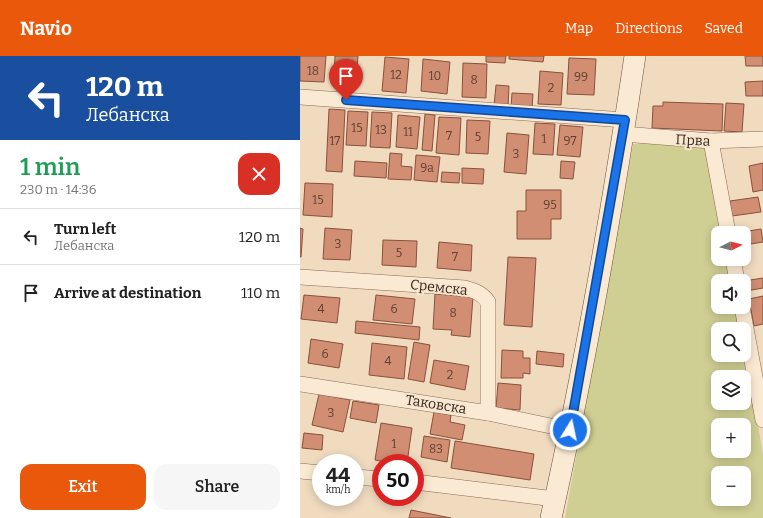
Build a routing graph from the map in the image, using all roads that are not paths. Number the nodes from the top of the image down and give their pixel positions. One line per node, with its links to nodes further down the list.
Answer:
1 (635, 56): 3 (main road)
2 (300, 97): 3 (street, Прва)
3 (624, 127): 5 (street, Прва); 12 (main road)
4 (763, 139): 5 (street, Прва)
5 (711, 141): 6 (street)
6 (727, 226)
7 (300, 277): 10 (street, Сремска)
8 (743, 314): 11 (street)
9 (300, 384): 10 (street, Таковска)
10 (488, 413): 12 (street, Таковска)
11 (763, 420)
12 (570, 430): 16 (main road)
13 (300, 471): 14 (street)
14 (312, 472)
15 (424, 484): 16 (street)
16 (553, 509)

